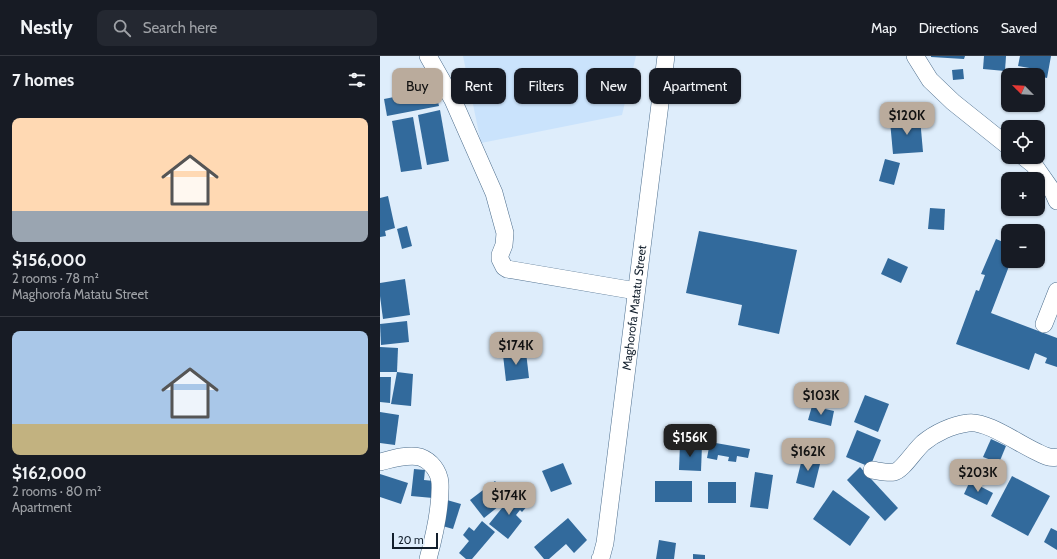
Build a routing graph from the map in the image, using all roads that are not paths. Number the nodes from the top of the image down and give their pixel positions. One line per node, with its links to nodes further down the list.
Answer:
1 (428, 56): 7 (street)
2 (666, 56): 7 (street, Maghorofa Matatu Street)
3 (915, 56): 4 (street)
4 (1001, 140)
5 (1034, 164): 6 (street)
6 (1057, 201)
7 (636, 291): 14 (street, Maghorofa Matatu Street)
8 (1057, 291): 9 (street)
9 (1044, 324)
10 (1057, 457): 12 (street)
11 (380, 462): 13 (street)
12 (872, 470)
13 (428, 559)
14 (601, 559)

